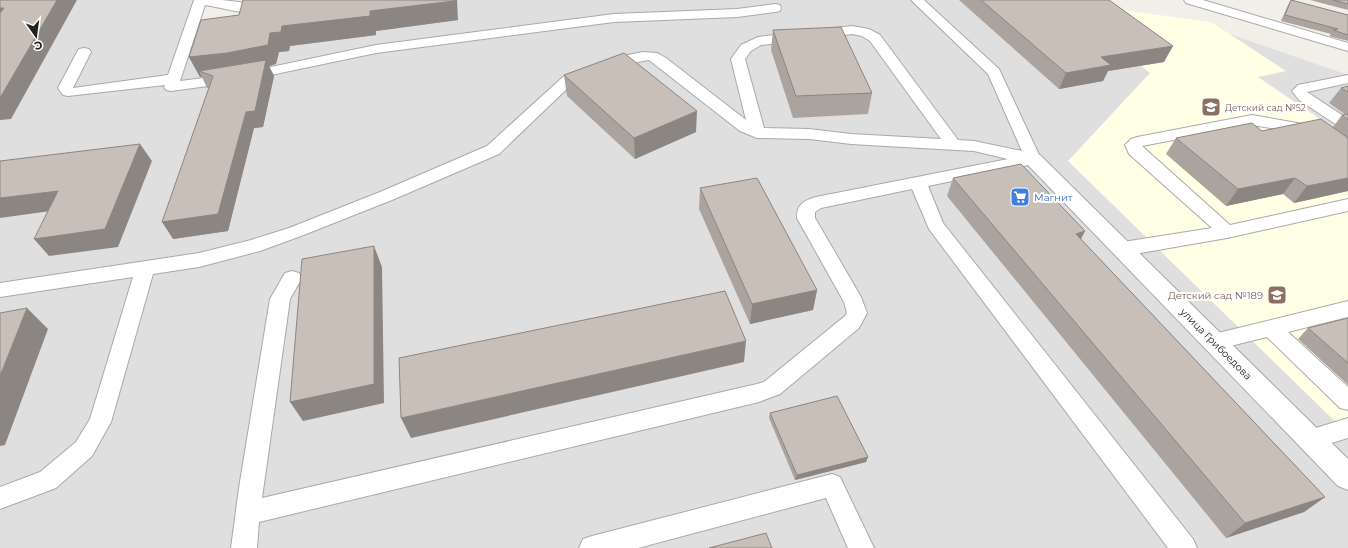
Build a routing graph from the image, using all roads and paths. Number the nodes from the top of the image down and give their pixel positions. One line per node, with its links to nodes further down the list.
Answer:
1 (200, 0): 4 (lane); 8 (lane)
2 (917, 0): 14 (lane)
3 (1190, 0): 6 (lane)
4 (282, 8)
5 (775, 8): 8 (lane)
6 (1348, 46)
7 (84, 52): 8 (lane)
8 (174, 79)
9 (1348, 79): 10 (lane)
10 (1348, 126)
11 (757, 133): 12 (lane); 12 (lane); 19 (lane)
12 (953, 145): 14 (lane)
13 (1348, 153): 17 (lane)
14 (1033, 159): 15 (lane); 18 (street, улица Грибоедова)
15 (918, 182): 30 (lane); 34 (lane)
16 (1348, 205): 17 (lane)
17 (1227, 232): 18 (lane)
18 (1123, 249): 24 (street, улица Грибоедова)
19 (145, 268): 21 (lane); 29 (lane)
20 (292, 278): 30 (lane)
21 (0, 290)
22 (1348, 309): 23 (lane)
23 (1271, 328): 24 (lane); 25 (lane)
24 (1214, 342): 27 (street, улица Грибоедова)
25 (1348, 401)
26 (1348, 428): 27 (lane)
27 (1310, 439): 28 (street, улица Грибоедова)
28 (1348, 477)
29 (0, 498)
30 (248, 513): 31 (lane)
31 (244, 548)
32 (592, 548): 33 (lane)
33 (861, 548)
34 (1184, 548)

